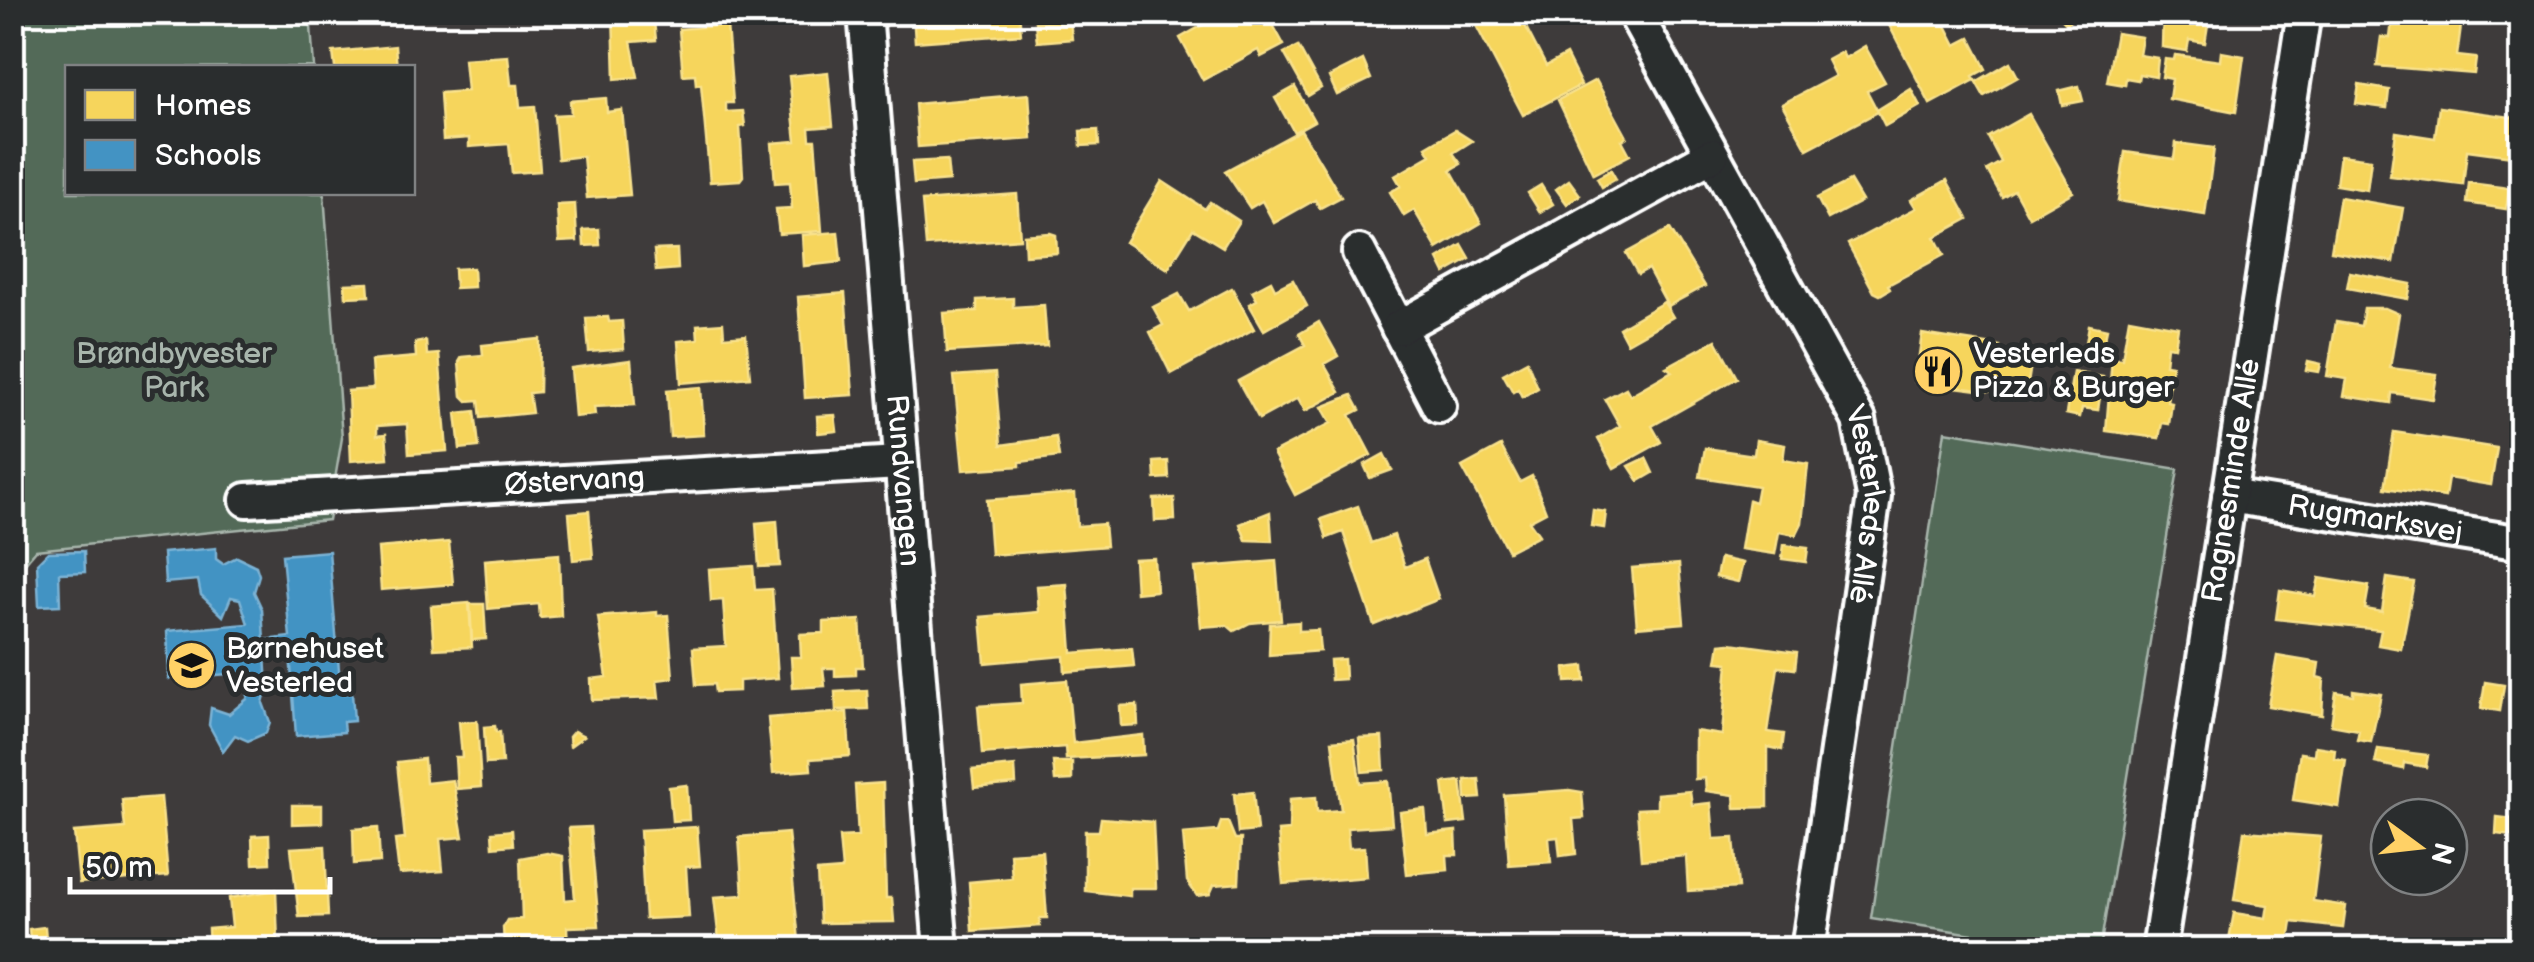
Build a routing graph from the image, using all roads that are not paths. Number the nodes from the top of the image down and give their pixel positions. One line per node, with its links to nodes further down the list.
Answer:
1 (865, 12): 8 (street, Rundvangen)
2 (1634, 12): 4 (street, Vesterleds Allé)
3 (2304, 12): 9 (street, Ragnesminde Allé)
4 (1712, 155): 6 (street); 13 (street, Vesterleds Allé)
5 (1358, 252): 6 (street)
6 (1398, 328): 7 (street)
7 (1440, 406)
8 (900, 463): 10 (street, Østervang); 12 (street, Rundvangen)
9 (2229, 496): 11 (street, Rugmarksvej); 14 (street, Ragnesminde Allé)
10 (247, 500)
11 (2522, 543)
12 (940, 950)
13 (1808, 950)
14 (2159, 950)

